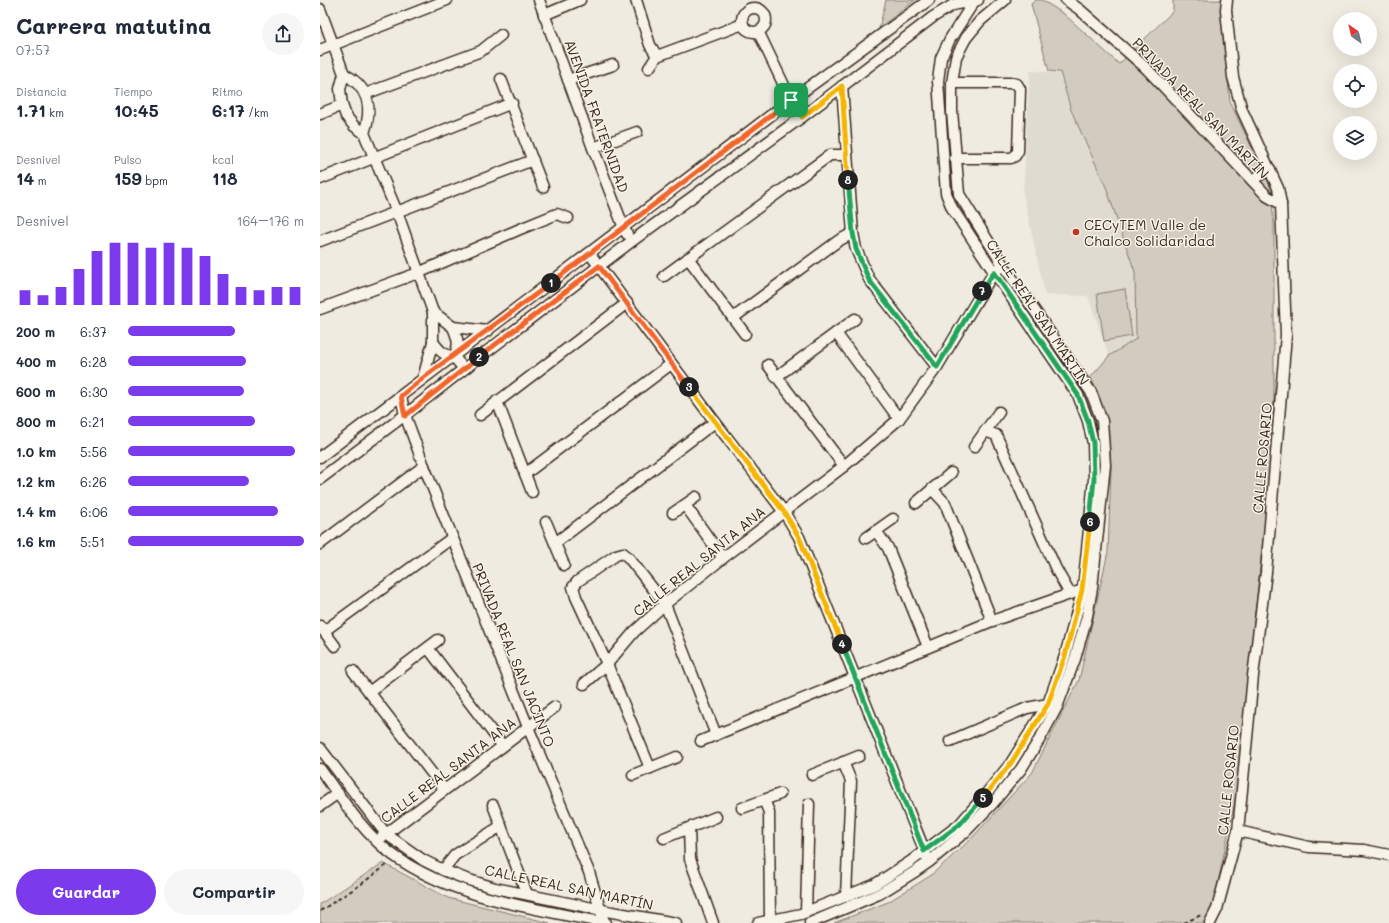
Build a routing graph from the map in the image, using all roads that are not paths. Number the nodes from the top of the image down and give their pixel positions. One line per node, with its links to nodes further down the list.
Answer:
1 (447, 0): 16 (street)
2 (539, 0): 12 (street, AVENIDA FRATERNIDAD)
3 (580, 0): 12 (street)
4 (636, 0): 18 (street)
5 (929, 0): 27 (street)
6 (976, 0): 25 (street); 54 (street, CALLE REAL SAN MARTÍN)
7 (1005, 0): 24 (street, CALLE REAL SAN MARTÍN)
8 (1066, 0): 41 (street, PRIVADA REAL SAN MARTÍN)
9 (1227, 0): 39 (street, CALLE ROSARIO)
10 (748, 4): 13 (street); 14 (street)
11 (320, 9): 16 (street)
12 (544, 15): 23 (street, AVENIDA FRATERNIDAD)
13 (743, 24): 14 (street); 18 (street)
14 (758, 30): 27 (street)
15 (501, 35): 26 (street)
16 (334, 45): 17 (street); 21 (street)
17 (320, 50)
18 (657, 56): 20 (street)
19 (613, 65): 23 (street)
20 (649, 68)
21 (344, 74): 26 (street); 29 (street)
22 (501, 79): 28 (street)
23 (568, 80): 34 (street, AVENIDA FRATERNIDAD)
24 (952, 83): 37 (street, CALLE REAL SAN MARTÍN); 37 (street)
25 (842, 86): 31 (street); 35 (street)
26 (365, 94): 33 (street)
27 (791, 100): 31 (street); 46 (street)
28 (512, 103): 36 (street); 38 (street)
29 (342, 105): 30 (street); 33 (street)
30 (320, 114)
31 (802, 117): 49 (street)
32 (637, 132): 34 (street)
33 (364, 133): 36 (street)
34 (593, 148): 46 (street, AVENIDA FRATERNIDAD)
35 (846, 155): 47 (street); 51 (street)
36 (374, 158): 40 (street); 44 (street)
37 (955, 158): 52 (street, CALLE REAL SAN MARTÍN)
38 (533, 160): 42 (street); 44 (street)
39 (1270, 169): 41 (street); 43 (street, CALLE ROSARIO)
40 (320, 179)
41 (1252, 180): 43 (street, PRIVADA REAL SAN MARTÍN)
42 (543, 187)
43 (1281, 204): 145 (street, CALLE ROSARIO)
44 (397, 212): 48 (street); 55 (street)
45 (568, 218): 55 (street)
46 (624, 228): 49 (street, AVENIDA FRATERNIDAD); 50 (street)
47 (853, 233): 60 (street); 70 (street)
48 (320, 241)
49 (632, 241): 53 (street)
50 (590, 254): 53 (street); 63 (street)
51 (688, 258): 56 (street); 60 (street)
52 (1002, 265): 54 (street, CALLE REAL SANTA ANA); 105 (street, CALLE REAL SAN MARTÍN)
53 (599, 266): 57 (street); 71 (street)
54 (994, 272): 70 (street, CALLE REAL SANTA ANA); 105 (street, CALLE REAL SAN MARTÍN)
55 (418, 273): 58 (street); 59 (street)
56 (664, 276)
57 (627, 303): 68 (street); 75 (street)
58 (320, 309)
59 (433, 312): 62 (street); 66 (street)
60 (734, 318): 65 (street)
61 (855, 319): 64 (street)
62 (453, 327): 63 (street); 67 (street)
63 (488, 331): 67 (street)
64 (836, 333): 72 (street); 79 (street)
65 (745, 334)
66 (433, 342): 67 (street); 73 (street)
67 (454, 356): 71 (street); 73 (street)
68 (671, 364): 80 (street); 87 (street)
69 (768, 365): 72 (street)
70 (937, 367): 79 (street, CALLE REAL SANTA ANA)
71 (464, 369): 78 (street)
72 (776, 376): 85 (street)
73 (423, 378): 74 (street)
74 (401, 396): 78 (street, PRIVADA REAL SAN JACINTO); 83 (street)
75 (498, 402): 77 (street); 87 (street)
76 (999, 412): 81 (street)
77 (480, 414)
78 (405, 416): 84 (street, PRIVADA REAL SAN JACINTO); 88 (street)
79 (899, 419): 85 (street, CALLE REAL SANTA ANA)
80 (715, 422): 94 (street); 101 (street)
81 (985, 431): 82 (street); 106 (street)
82 (974, 447)
83 (320, 457)
84 (424, 466): 99 (street, PRIVADA REAL SAN JACINTO); 102 (street)
85 (844, 466): 94 (street, CALLE REAL SANTA ANA)
86 (951, 473): 89 (street)
87 (525, 474): 90 (street)
88 (320, 479)
89 (932, 489): 92 (street); 108 (street)
90 (532, 492)
91 (696, 497): 93 (street)
92 (916, 503)
93 (684, 505): 95 (street); 103 (street)
94 (784, 512): 103 (street, CALLE REAL SANTA ANA); 116 (street)
95 (673, 513)
96 (893, 519): 98 (street)
97 (546, 522): 101 (street)
98 (876, 531): 100 (street); 112 (street)
99 (452, 538): 109 (street); 121 (street, PRIVADA REAL SAN JACINTO)
100 (866, 538)
101 (555, 543): 104 (street)
102 (320, 544)
103 (723, 558): 107 (street, CALLE REAL SANTA ANA)
104 (564, 565)
105 (1087, 589): 106 (street); 119 (street, CALLE REAL SAN MARTÍN); 151 (street, CALLE REAL SAN MARTÍN)
106 (1070, 594): 108 (street)
107 (665, 604): 114 (street, CALLE REAL SANTA ANA); 114 (street); 122 (street)
108 (992, 621): 112 (street)
109 (322, 629): 111 (street)
110 (438, 640): 113 (street)
111 (335, 646)
112 (928, 647): 116 (street)
113 (428, 648): 118 (street); 125 (street)
114 (607, 664): 117 (street, CALLE REAL SANTA ANA); 130 (street)
115 (353, 671): 118 (street)
116 (855, 677): 122 (street); 149 (street)
117 (584, 684)
118 (369, 692): 134 (street)
119 (1048, 704): 124 (street); 149 (street, CALLE REAL SAN MARTÍN)
120 (555, 707): 121 (street, CALLE REAL SANTA ANA)
121 (528, 727): 125 (street, CALLE REAL SANTA ANA); 155 (street, PRIVADA REAL SAN JACINTO)
122 (716, 735): 123 (street)
123 (701, 741)
124 (950, 741)
125 (502, 745): 134 (street, CALLE REAL SANTA ANA)
126 (320, 748): 146 (street, CALLE REAL SAN MARTÍN)
127 (859, 756): 129 (street)
128 (677, 757): 130 (street)
129 (843, 762): 133 (street); 154 (street)
130 (650, 768): 132 (street)
131 (320, 769): 135 (street, CALLE REAL SAN MARTÍN)
132 (633, 775)
133 (812, 775)
134 (444, 789): 146 (street, CALLE REAL SANTA ANA)
135 (338, 793): 140 (street); 148 (street, CALLE REAL SAN MARTÍN)
136 (780, 794): 137 (street)
137 (764, 800): 141 (street); 157 (street)
138 (809, 804): 156 (street)
139 (493, 805): 143 (street)
140 (320, 806)
141 (742, 808)
142 (716, 817): 144 (street)
143 (501, 826): 152 (street); 153 (street)
144 (689, 828): 147 (street); 160 (street)
145 (1238, 831): 150 (street); 163 (street, CALLE ROSARIO)
146 (386, 834): 148 (street, CALLE REAL SANTA ANA); 152 (street, CALLE REAL SAN MARTÍN)
147 (664, 838)
148 (377, 840): 158 (street, CALLE REAL SAN MARTÍN)
149 (924, 851): 151 (street); 154 (street, CALLE REAL SAN MARTÍN)
150 (1389, 855)
151 (929, 862): 162 (street, CALLE REAL SAN MARTÍN)
152 (443, 870): 153 (street, CALLE REAL SAN MARTÍN)
153 (527, 894): 155 (street, CALLE REAL SAN MARTÍN)
154 (846, 896): 156 (street, CALLE REAL SAN MARTÍN)
155 (601, 910): 158 (street, PRIVADA REAL SAN JACINTO); 159 (street, CALLE REAL SAN MARTÍN)
156 (806, 912): 157 (street, CALLE REAL SAN MARTÍN)
157 (770, 921): 161 (street, CALLE REAL SAN MARTÍN)
158 (605, 923)
159 (676, 923)
160 (713, 923)
161 (758, 923)
162 (810, 923)
163 (1210, 923)

